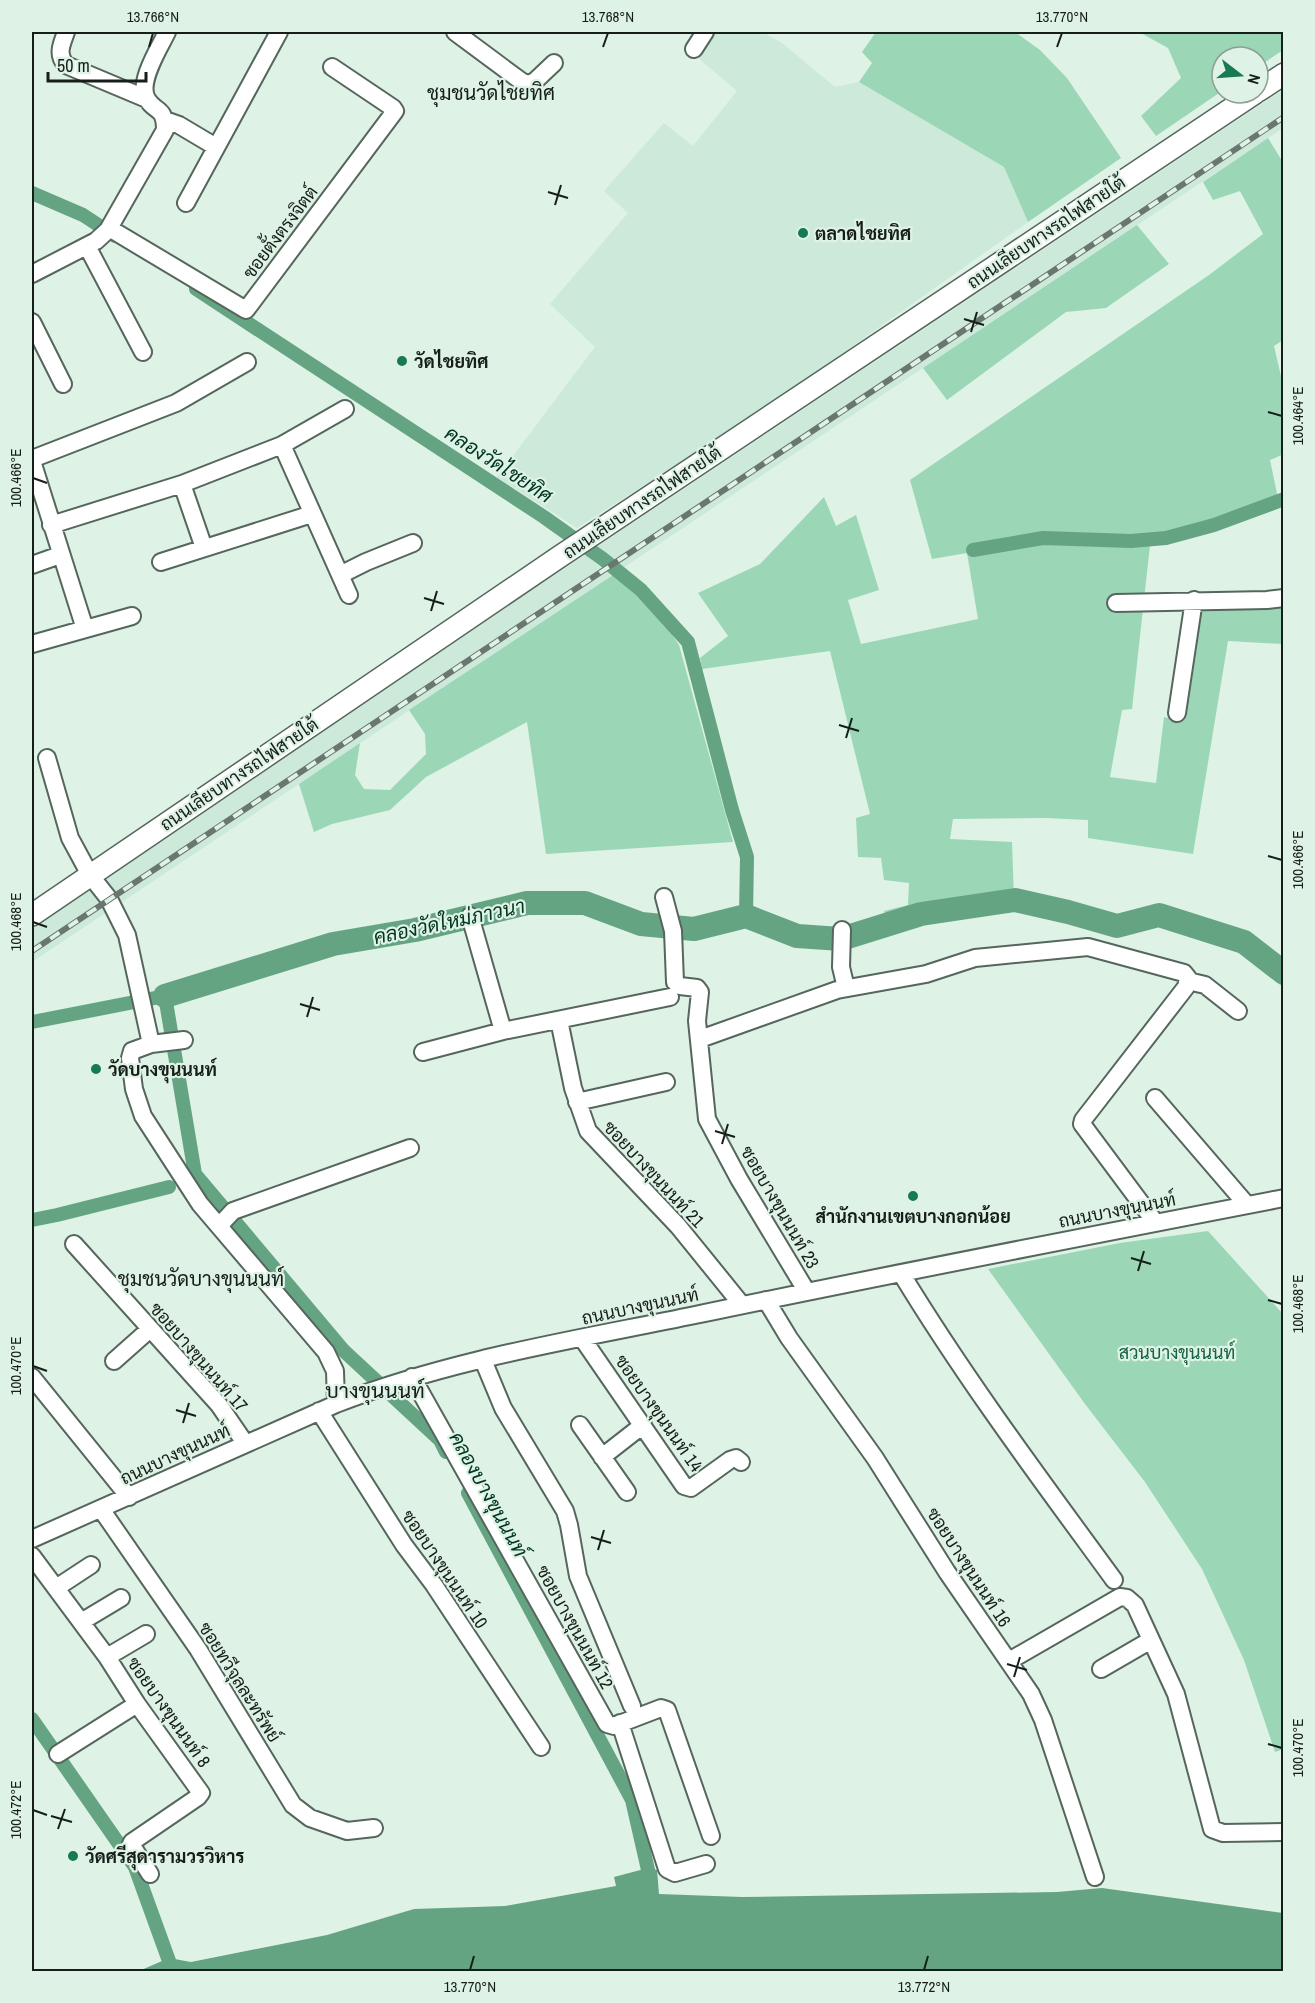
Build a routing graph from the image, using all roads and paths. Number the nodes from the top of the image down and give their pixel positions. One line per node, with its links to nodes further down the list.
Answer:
1 (66, 32): 11 (street)
2 (167, 32): 11 (street)
3 (279, 32): 14 (street)
4 (705, 32): 6 (street)
5 (462, 34): 7 (street)
6 (694, 49)
7 (554, 63)
8 (332, 68): 16 (street, ซอยตั้งตรงจิตต์)
9 (1284, 74): 10 (main road, ถนนเลียบทางรถไฟสายใต้)
10 (1270, 83)
11 (147, 99): 13 (street)
12 (1236, 105): 43 (main road, ถนนเลียบทางรถไฟสายใต้)
13 (165, 120): 14 (street); 16 (street)
14 (216, 147): 15 (street)
15 (186, 203)
16 (100, 236): 17 (street); 19 (street)
17 (32, 274)
18 (32, 322): 21 (street)
19 (144, 352)
20 (247, 362): 24 (street)
21 (63, 384)
22 (345, 409): 23 (street)
23 (282, 445): 25 (street); 26 (street)
24 (32, 460): 27 (street)
25 (182, 484): 27 (street); 29 (street)
26 (312, 514): 29 (street); 33 (street)
27 (51, 525): 30 (street)
28 (413, 543): 33 (street)
29 (204, 548): 31 (street)
30 (60, 555): 32 (street); 39 (street)
31 (161, 562)
32 (32, 565)
33 (340, 575): 34 (street)
34 (349, 595)
35 (1284, 598): 36 (street)
36 (1194, 600): 37 (street); 41 (street)
37 (1116, 603)
38 (132, 616): 39 (street)
39 (85, 629): 40 (street)
40 (32, 644)
41 (1177, 713)
42 (47, 758): 43 (street)
43 (90, 875): 45 (main road, ถนนเลียบทางรถไฟสายใต้); 63 (street)
44 (664, 897): 54 (street, ซอยบางขุนนนท์ 23)
45 (32, 915)
46 (471, 918): 53 (street)
47 (842, 930): 49 (street)
48 (1188, 981): 49 (street); 51 (street); 62 (street)
49 (846, 988): 54 (street)
50 (670, 997): 52 (street)
51 (1239, 1011)
52 (559, 1020): 53 (street); 58 (street, ซอยบางขุนนนท์ 21)
53 (502, 1031): 55 (street)
54 (700, 1039): 66 (street, ซอยบางขุนนนท์ 23)
55 (423, 1052)
56 (666, 1082): 58 (street)
57 (1155, 1098): 61 (street)
58 (577, 1102): 68 (street, ซอยบางขุนนนท์ 21)
59 (410, 1148): 63 (street)
60 (1284, 1198): 61 (street, ถนนบางขุนนนท์)
61 (1247, 1205): 62 (street, ถนนบางขุนนนท์)
62 (1155, 1222): 65 (street, ถนนบางขุนนนท์)
63 (219, 1226): 75 (street)
64 (74, 1244): 69 (street, ซอยบางขุนนนท์ 17)
65 (901, 1273): 66 (street, ถนนบางขุนนนท์); 88 (street)
66 (807, 1292): 67 (street, ถนนบางขุนนนท์)
67 (766, 1300): 68 (street, ถนนบางขุนนนท์); 95 (street, ซอยบางขุนนนท์ 16)
68 (742, 1305): 70 (street, ถนนบางขุนนนท์)
69 (150, 1329): 72 (street); 79 (street, ซอยบางขุนนนท์ 17)
70 (582, 1338): 71 (street, ถนนบางขุนนนท์); 78 (street, ซอยบางขุนนนท์ 14)
71 (483, 1360): 74 (street, ถนนบางขุนนนท์); 98 (street)
72 (114, 1361)
73 (32, 1377): 83 (street)
74 (412, 1377): 75 (street, ถนนบางขุนนนท์); 99 (street, ซอยบางขุนนนท์ 12)
75 (336, 1404): 76 (street, ถนนบางขุนนนท์)
76 (319, 1412): 79 (street, ถนนบางขุนนนท์); 100 (street, ซอยบางขุนนนท์ 10)
77 (580, 1425): 80 (street)
78 (643, 1425): 80 (street); 81 (street, ซอยบางขุนนนท์ 14)
79 (245, 1443): 83 (street, ถนนบางขุนนนท์)
80 (602, 1456): 82 (street)
81 (741, 1462)
82 (627, 1492)
83 (129, 1497): 84 (street, ถนนบางขุนนนท์)
84 (102, 1509): 85 (street, ถนนบางขุนนนท์); 102 (street, ซอยทวีจุลละทรัพย์)
85 (32, 1539)
86 (32, 1556): 89 (street, ซอยบางขุนนนท์ 8)
87 (91, 1565): 89 (street)
88 (1114, 1580)
89 (56, 1588): 91 (street, ซอยบางขุนนนท์ 8)
90 (121, 1598): 91 (street)
91 (81, 1622): 94 (street, ซอยบางขุนนนท์ 8)
92 (146, 1634): 94 (street)
93 (1151, 1640): 95 (street); 96 (street); 103 (street)
94 (107, 1657): 97 (street, ซอยบางขุนนนท์ 8)
95 (1008, 1661): 107 (street, ซอยบางขุนนนท์ 16)
96 (1101, 1669)
97 (137, 1704): 101 (street); 106 (street, ซอยบางขุนนนท์ 8)
98 (632, 1706)
99 (620, 1723): 104 (street); 105 (street)
100 (541, 1747)
101 (58, 1754)
102 (374, 1828)
103 (1284, 1832)
104 (711, 1836)
105 (706, 1864)
106 (150, 1874)
107 (1095, 1877)

